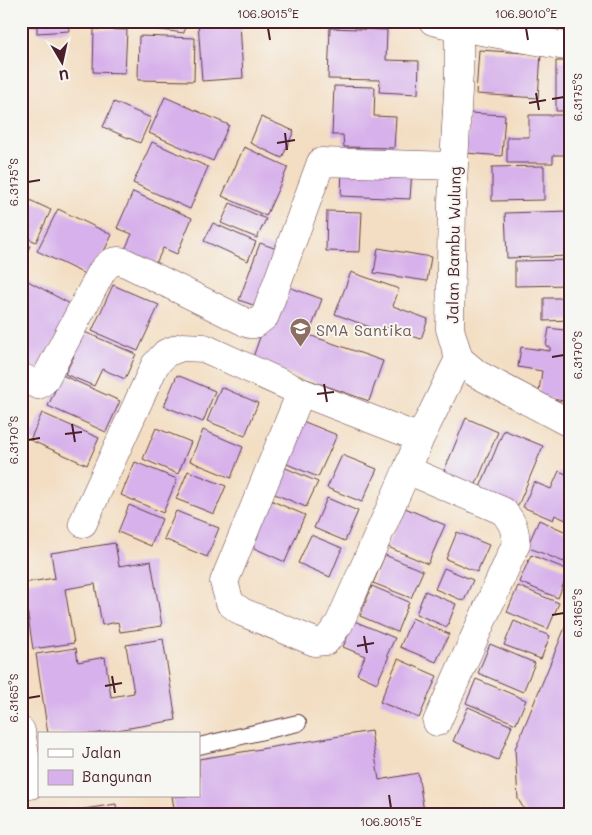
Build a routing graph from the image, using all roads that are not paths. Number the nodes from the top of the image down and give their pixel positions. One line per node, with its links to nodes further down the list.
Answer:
1 (433, 21): 2 (street)
2 (459, 27): 3 (street); 4 (street, Jalan Bambu Wulung)
3 (571, 46)
4 (454, 166): 5 (street, Jalan Bambu Wulung); 6 (street)
5 (459, 359): 8 (street); 9 (street)
6 (21, 377)
7 (301, 392): 9 (street); 10 (street); 11 (street)
8 (571, 424)
9 (420, 438): 10 (street)
10 (407, 470): 12 (street)
11 (83, 523)
12 (437, 722)
13 (298, 723): 15 (lane)
14 (21, 731): 16 (street)
15 (200, 746)
16 (30, 785)

